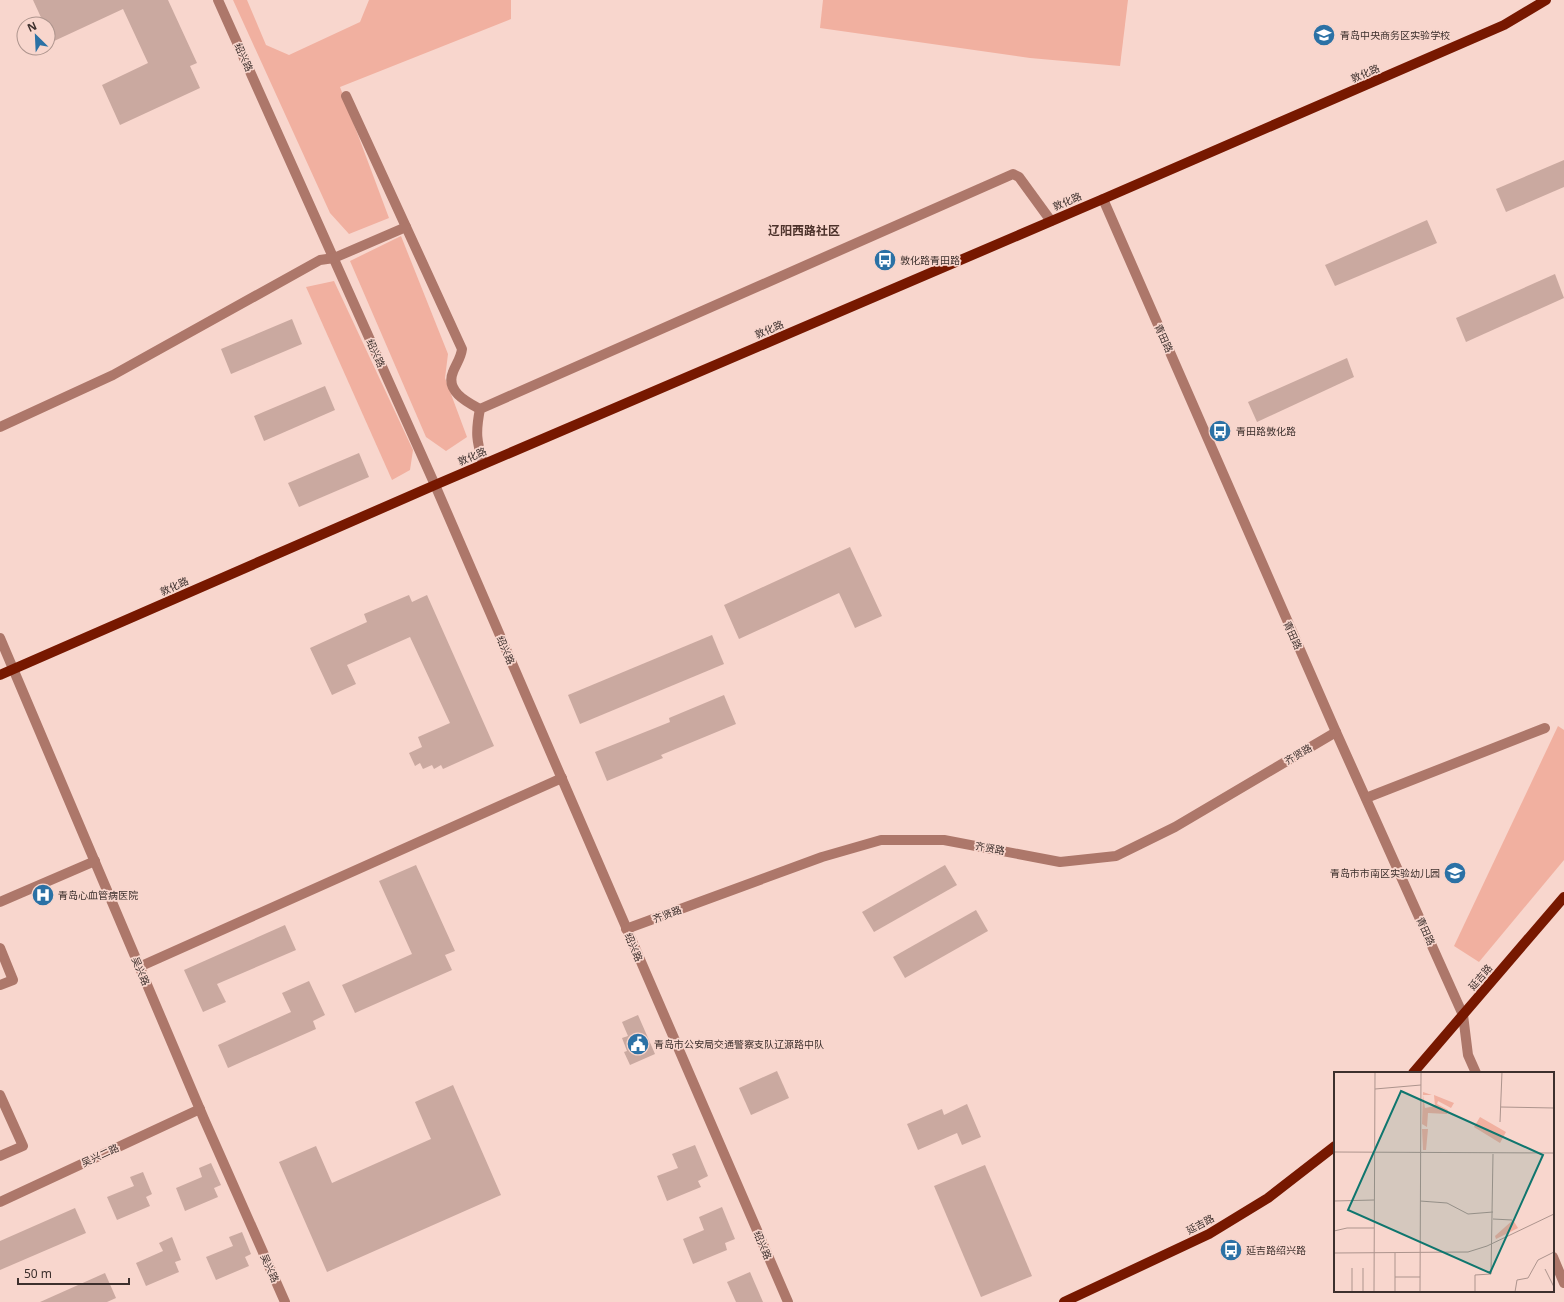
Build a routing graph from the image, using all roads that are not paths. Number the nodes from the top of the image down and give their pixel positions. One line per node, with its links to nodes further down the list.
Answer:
1 (218, 0): 7 (street, 绍兴路)
2 (1546, 0): 4 (main road, 敦化路)
3 (346, 96): 6 (street)
4 (1103, 199): 5 (main road, 敦化路); 16 (street, 青田路)
5 (1051, 221): 8 (street); 10 (main road, 敦化路)
6 (406, 227): 7 (street); 8 (street)
7 (334, 258): 9 (street); 11 (street, 绍兴路)
8 (480, 410): 10 (street)
9 (0, 427)
10 (483, 464): 11 (main road, 敦化路)
11 (435, 485): 13 (main road, 敦化路); 17 (street, 绍兴路)
12 (0, 638): 13 (street, 吴兴路)
13 (14, 669): 14 (main road, 敦化路); 19 (street, 吴兴路)
14 (0, 675)
15 (1544, 728): 18 (street)
16 (1336, 732): 18 (street, 青田路); 22 (street, 齐贤路)
17 (562, 778): 22 (street, 绍兴路); 24 (street)
18 (1366, 798): 26 (street, 青田路)
19 (95, 861): 21 (street); 24 (street, 吴兴路)
20 (1564, 897): 26 (main road, 延吉路)
21 (0, 902)
22 (626, 929): 37 (street, 绍兴路)
23 (0, 948): 25 (street)
24 (139, 967): 30 (street, 吴兴路)
25 (0, 985)
26 (1463, 1015): 27 (main road, 延吉路); 28 (street, 青田路)
27 (1414, 1072)
28 (1476, 1072)
29 (0, 1095): 32 (street)
30 (200, 1109): 33 (street, 吴兴二路); 36 (street, 吴兴路)
31 (1334, 1147): 38 (main road, 延吉路)
32 (0, 1156)
33 (0, 1202)
34 (1554, 1259): 35 (street)
35 (1564, 1283)
36 (285, 1302)
37 (788, 1302)
38 (1064, 1302)

